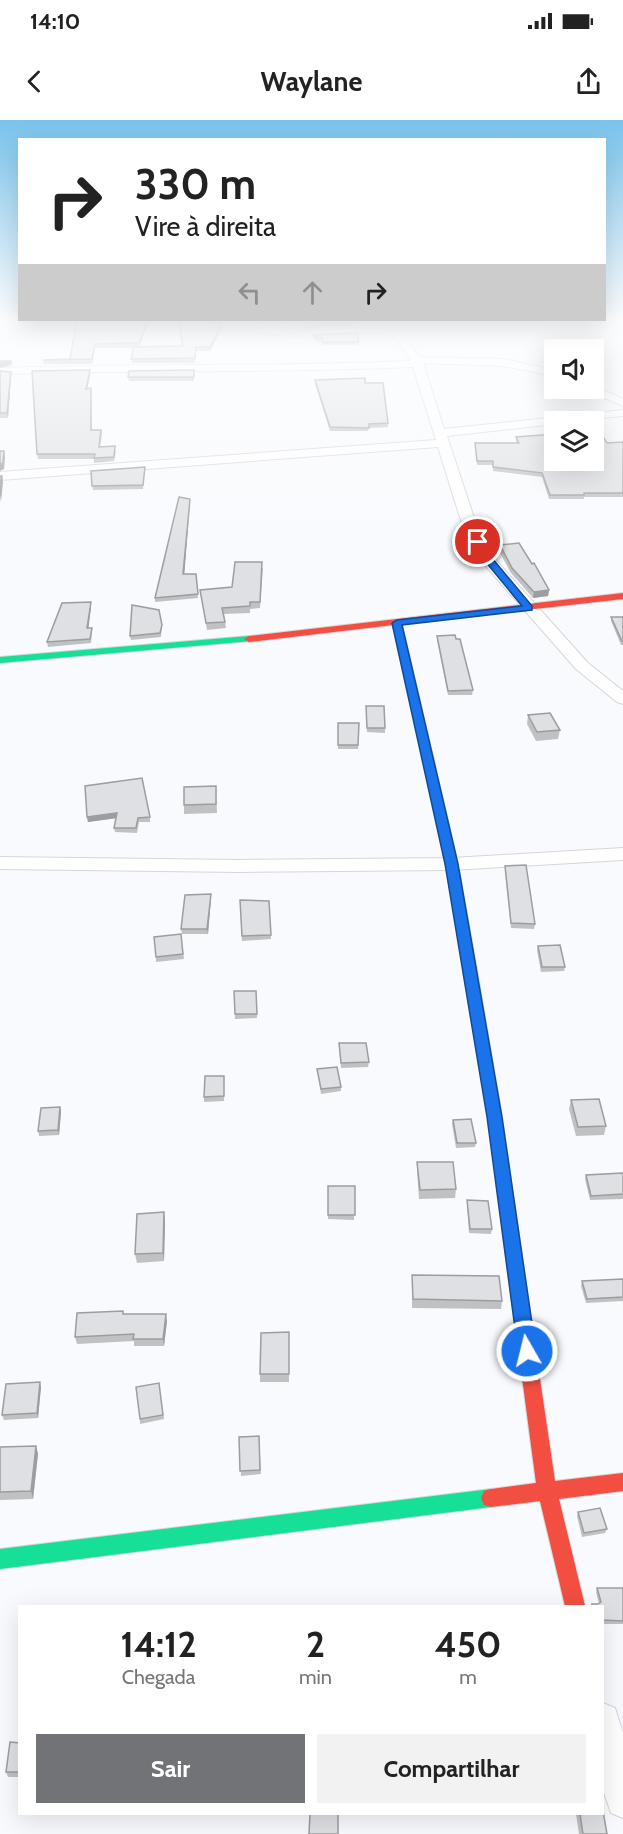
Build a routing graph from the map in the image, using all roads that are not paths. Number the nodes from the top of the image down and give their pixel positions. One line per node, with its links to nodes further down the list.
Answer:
1 (428, 399): 3 (street)
2 (623, 413): 3 (street)
3 (442, 438): 4 (street); 6 (street)
4 (0, 476)
5 (623, 596): 6 (street)
6 (529, 608): 7 (street); 9 (street)
7 (397, 623): 8 (street); 12 (street)
8 (0, 660)
9 (623, 699)
10 (623, 854): 12 (street)
11 (0, 863): 12 (street)
12 (452, 864): 14 (street)
13 (623, 1482): 14 (street)
14 (547, 1491): 15 (street); 16 (street)
15 (0, 1559)
16 (575, 1605)
17 (604, 1724): 18 (street)
18 (623, 1801)

